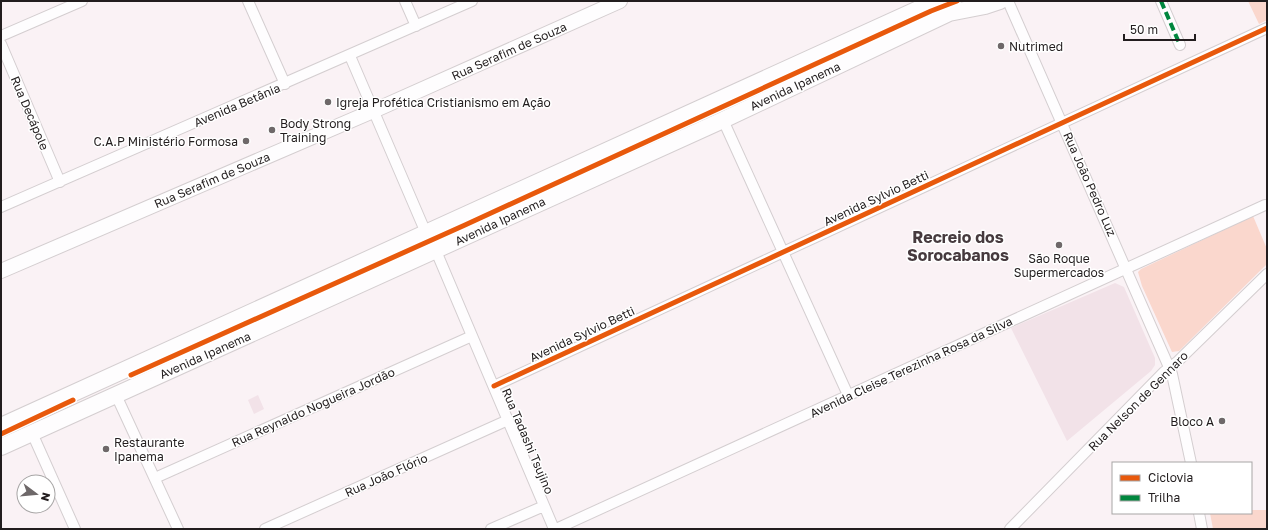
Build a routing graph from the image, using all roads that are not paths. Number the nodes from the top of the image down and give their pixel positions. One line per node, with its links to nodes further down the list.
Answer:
1 (82, 1): 12 (street)
2 (248, 1): 16 (street)
3 (405, 1): 10 (street)
4 (472, 1): 10 (street, Avenida Betânia)
5 (620, 1): 17 (street, Rua Serafim de Souza)
6 (936, 1): 23 (main road, Avenida Ipanema)
7 (1000, 1): 18 (main road, Avenida Ipanema)
8 (1008, 1): 19 (street, Rua João Pedro Luz)
9 (1161, 1): 13 (street)
10 (416, 26): 15 (street, Avenida Betânia)
11 (1267, 28): 19 (street, Avenida Sylvio Betti)
12 (1, 36)
13 (1180, 45)
14 (2, 48): 20 (street, Rua Decápole)
15 (350, 56): 16 (street, Avenida Betânia); 17 (street)
16 (285, 84): 20 (street, Avenida Betânia)
17 (374, 111): 23 (street); 29 (street, Rua Serafim de Souza)
18 (723, 120): 25 (main road, Avenida Ipanema); 26 (street)
19 (1063, 122): 26 (street, Avenida Sylvio Betti); 28 (street, Rua João Pedro Luz)
20 (60, 182): 22 (street, Avenida Betânia)
21 (1266, 205): 28 (street, Avenida Cleise Terezinha Rosa da Silva)
22 (1, 208)
23 (426, 233): 24 (main road, Avenida Ipanema)
24 (386, 251): 39 (main road, Avenida Ipanema); 40 (lane)
25 (436, 251): 27 (main road, Avenida Ipanema); 31 (street, Rua Tadashi Tsujino)
26 (784, 252): 34 (street, Avenida Sylvio Betti); 36 (street)
27 (397, 268): 33 (lane); 35 (main road, Avenida Ipanema)
28 (1127, 268): 32 (street, Rua João Pedro Luz); 36 (street, Avenida Cleise Terezinha Rosa da Silva)
29 (1, 270)
30 (1267, 274): 32 (street, Rua Nelson de Gennaro)
31 (472, 336): 34 (street, Rua Tadashi Tsujino); 45 (street, Rua Reynaldo Nogueira Jordão)
32 (1170, 368): 44 (street, Rua João Pedro Luz); 53 (street, Rua Nelson de Gennaro)
33 (127, 381)
34 (494, 386): 38 (street, Rua Tadashi Tsujino)
35 (116, 395): 41 (main road, Avenida Ipanema); 45 (street)
36 (848, 395): 52 (street, Avenida Cleise Terezinha Rosa da Silva)
37 (77, 404): 42 (lane)
38 (508, 420): 46 (street, Rua Tadashi Tsujino); 50 (street, Rua João Flório)
39 (1, 426)
40 (1, 430)
41 (32, 433): 43 (main road, Avenida Ipanema); 48 (street)
42 (1, 439)
43 (1, 447)
44 (1191, 462)
45 (155, 478): 49 (street)
46 (544, 506): 51 (street); 52 (street, Rua Tadashi Tsujino)
47 (1200, 514): 54 (street)
48 (75, 529)
49 (178, 529)
50 (265, 529)
51 (491, 529)
52 (555, 529)
53 (1010, 529)
54 (1202, 529)

